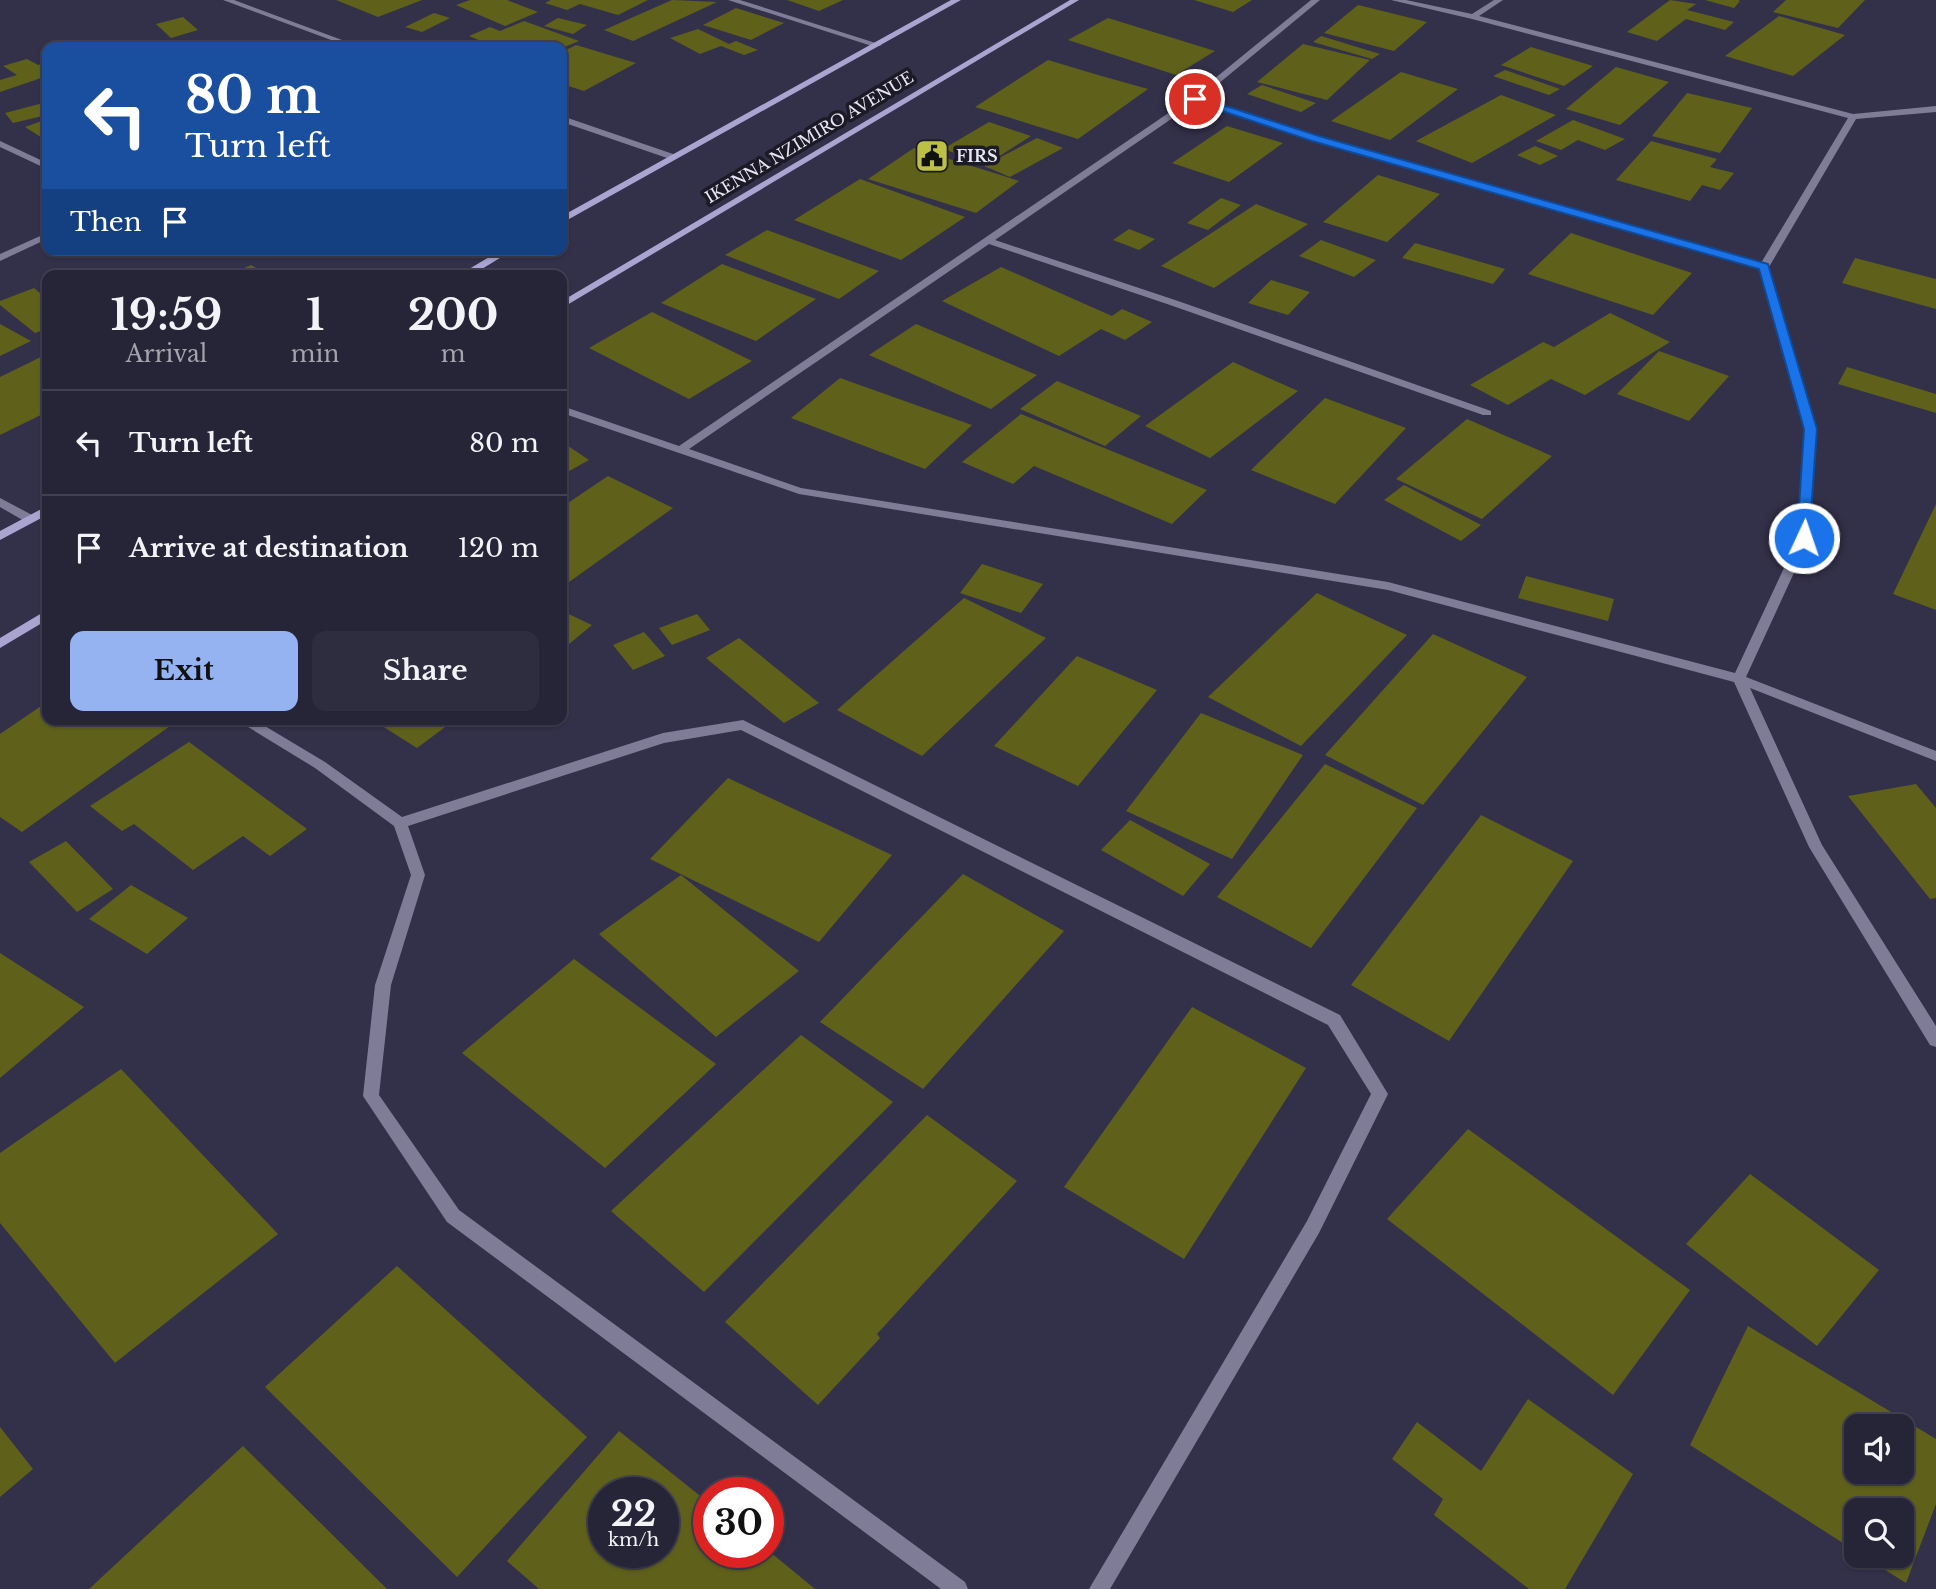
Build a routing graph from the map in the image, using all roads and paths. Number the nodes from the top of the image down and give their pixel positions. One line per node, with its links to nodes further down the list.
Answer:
1 (227, 0): 9 (street)
2 (733, 0): 10 (street)
3 (957, 0): 10 (street)
4 (1074, 0): 25 (street, IKENNA NZIMIRO AVENUE)
5 (1316, 0): 11 (street)
6 (1395, 0): 8 (street)
7 (1499, 0): 8 (street)
8 (1473, 18): 13 (street)
9 (343, 42)
10 (878, 45): 16 (street)
11 (1195, 99): 20 (street); 23 (street)
12 (1936, 109): 13 (street)
13 (1853, 117): 23 (street)
14 (567, 121): 16 (street)
15 (0, 144): 17 (street)
16 (673, 158): 18 (street)
17 (42, 164)
18 (567, 217)
19 (42, 238): 22 (street)
20 (989, 241): 27 (street); 28 (street)
21 (497, 256): 24 (street)
22 (0, 258)
23 (1764, 267): 35 (street)
24 (473, 270)
25 (567, 302)
26 (567, 411): 28 (street)
27 (1486, 413)
28 (680, 450): 35 (street)
29 (0, 502): 31 (street)
30 (42, 513): 31 (street)
31 (30, 519): 32 (street)
32 (0, 536)
33 (42, 617): 34 (street)
34 (0, 644)
35 (1740, 679): 37 (street); 39 (street)
36 (252, 725): 38 (street)
37 (1936, 756)
38 (400, 823): 40 (street); 41 (street)
39 (1936, 1040)
40 (958, 1589)
41 (1099, 1589)

